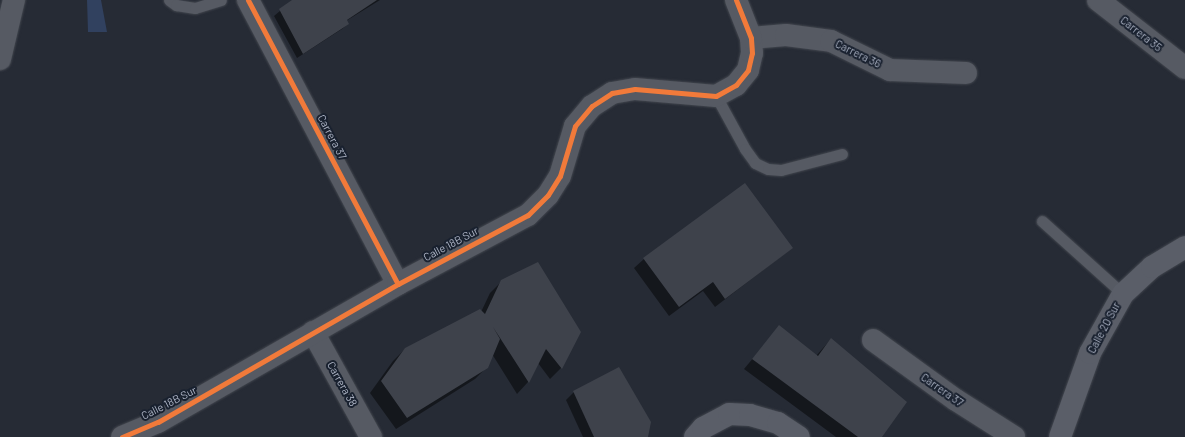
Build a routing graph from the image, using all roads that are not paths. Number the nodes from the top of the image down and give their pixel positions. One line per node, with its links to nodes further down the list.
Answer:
1 (14, 0): 8 (street)
2 (169, 0): 3 (lane)
3 (221, 0)
4 (248, 0): 15 (street, Carrera 37)
5 (736, 0): 7 (street)
6 (1098, 0): 9 (street, Carrera 35)
7 (751, 38): 10 (street, Carrera 36); 11 (street)
8 (0, 59)
9 (1185, 68)
10 (966, 73)
11 (716, 96): 12 (lane); 15 (street, Calle 18B Sur)
12 (842, 154)
13 (1042, 221): 16 (lane)
14 (1185, 247): 16 (street, Calle 20 Sur)
15 (398, 284): 17 (street, Calle 18B Sur)
16 (1123, 294): 24 (street, Calle 20 Sur)
17 (313, 332): 19 (street, Calle 18B Sur); 20 (street, Carrera 38)
18 (873, 340): 23 (street, Carrera 37)
19 (122, 437)
20 (371, 437)
21 (695, 437): 22 (street)
22 (799, 437)
23 (1014, 437)
24 (1060, 437)

